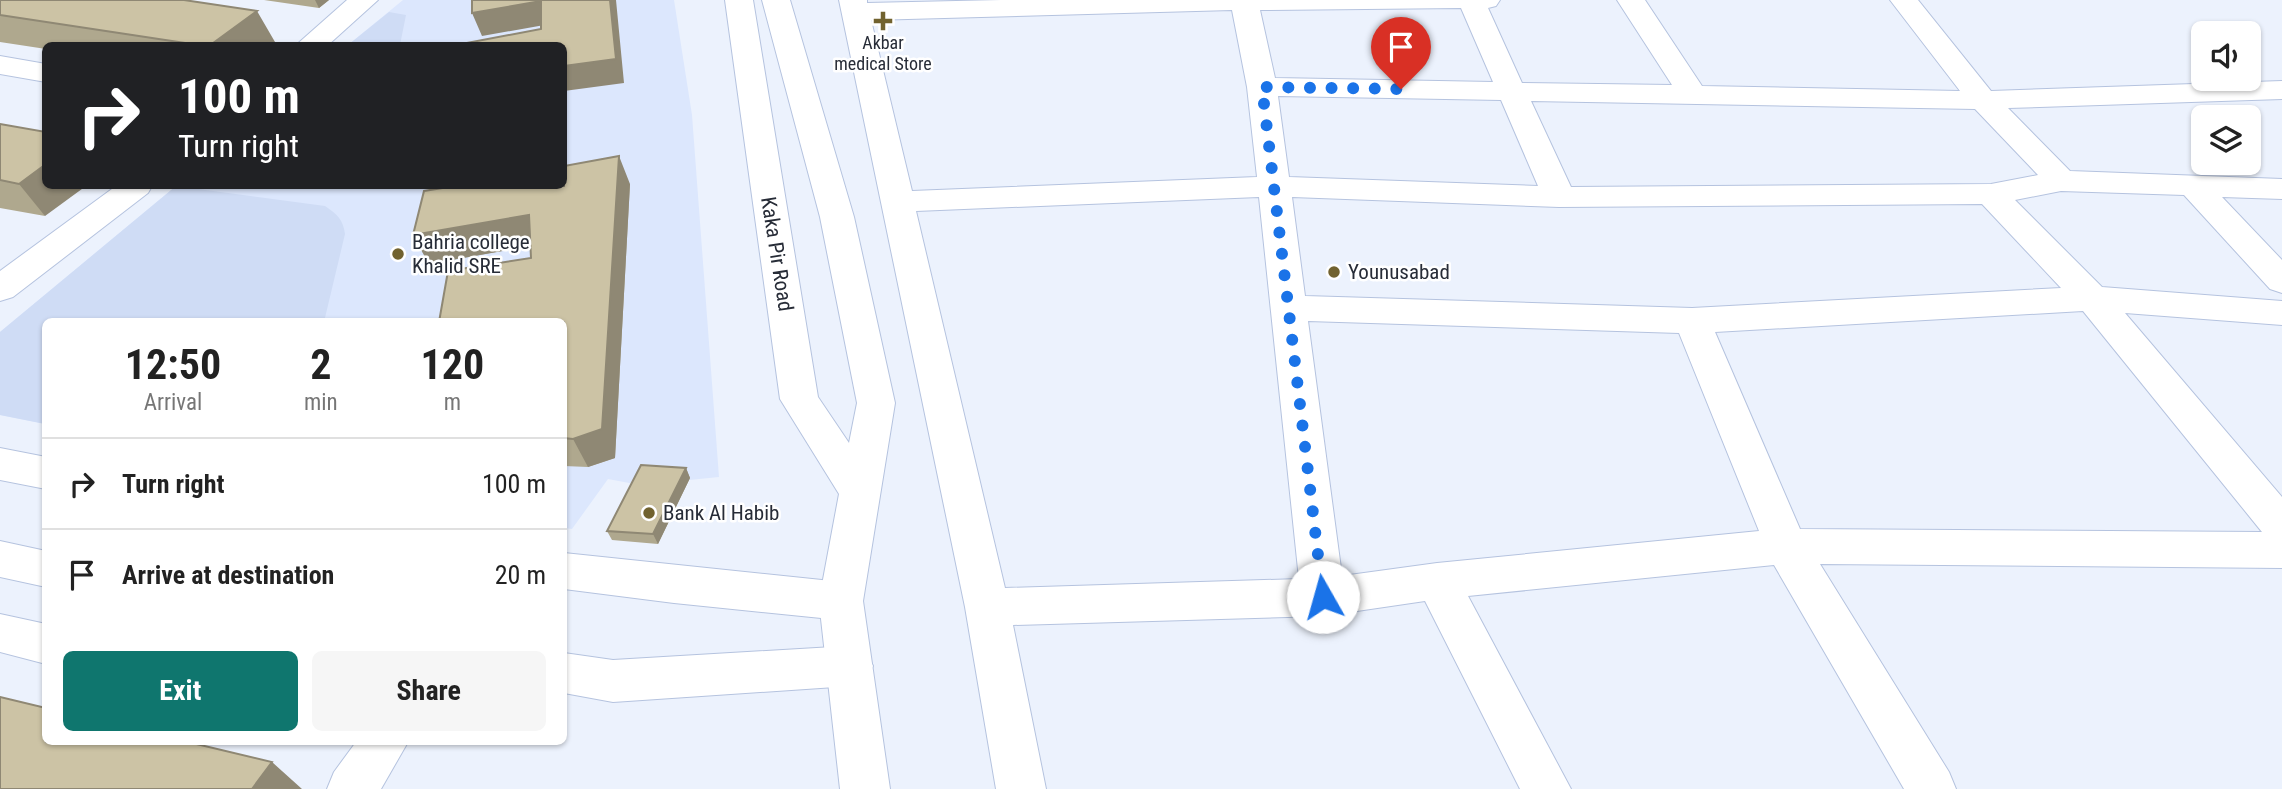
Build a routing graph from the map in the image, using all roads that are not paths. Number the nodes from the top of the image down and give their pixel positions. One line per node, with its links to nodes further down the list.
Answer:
1 (364, 0): 10 (street)
2 (739, 0): 19 (street, Kaka Pir Road)
3 (776, 0): 18 (street)
4 (1486, 0): 8 (street)
5 (1631, 0): 16 (street)
6 (1904, 0): 17 (street)
7 (1244, 1): 8 (street); 9 (street); 13 (street)
8 (1453, 1): 15 (street)
9 (854, 6): 27 (street)
10 (314, 42)
11 (0, 65): 12 (street)
12 (42, 72)
13 (1262, 87): 15 (street); 22 (street)
14 (2282, 90): 17 (street)
15 (1511, 91): 16 (street); 26 (street)
16 (1692, 94): 17 (street)
17 (1983, 100): 20 (street)
18 (821, 161): 19 (street); 36 (street)
19 (765, 169): 36 (street, Kaka Pir Road)
20 (2061, 181): 21 (street); 25 (street)
21 (2190, 184): 24 (street); 28 (street)
22 (1274, 186): 26 (street); 27 (street); 31 (street)
23 (132, 189): 29 (street)
24 (2282, 189)
25 (1991, 194): 26 (street); 30 (street)
26 (1559, 197)
27 (896, 202): 46 (street)
28 (2282, 281)
29 (0, 289)
30 (2092, 298): 32 (street); 33 (street); 37 (street)
31 (1289, 308): 33 (street); 44 (street)
32 (2282, 313)
33 (1692, 321): 38 (street)
34 (0, 464): 35 (street)
35 (42, 472)
36 (860, 492): 45 (street)
37 (2282, 527)
38 (1786, 546): 39 (street); 43 (street); 56 (street)
39 (2282, 550)
40 (0, 559): 41 (street)
41 (42, 568)
42 (567, 571): 45 (street)
43 (1437, 581): 44 (street); 55 (street)
44 (1323, 597): 46 (street)
45 (841, 601): 49 (street)
46 (987, 607): 54 (street)
47 (0, 634): 48 (street)
48 (42, 643)
49 (850, 666): 50 (street); 53 (street)
50 (567, 673)
51 (382, 745): 52 (street)
52 (352, 789)
53 (865, 789)
54 (1021, 789)
55 (1546, 789)
56 (1931, 789)

